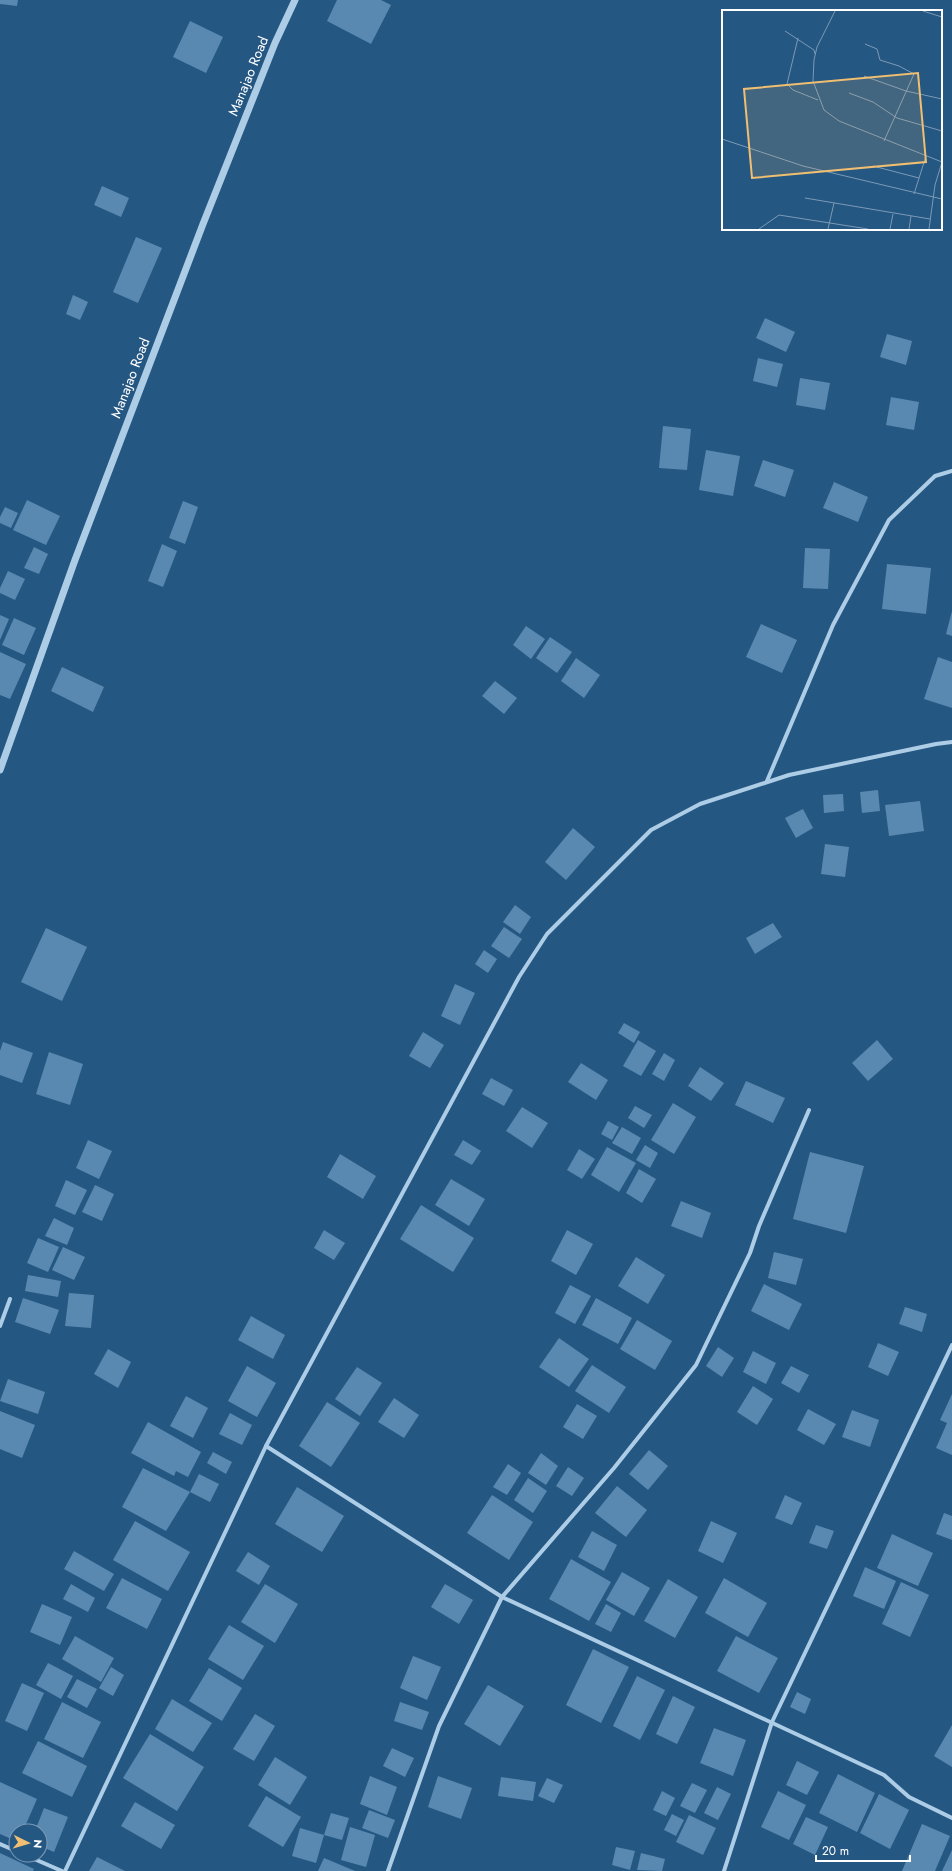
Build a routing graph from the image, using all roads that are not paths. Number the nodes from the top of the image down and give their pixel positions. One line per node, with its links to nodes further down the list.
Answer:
1 (295, 0): 4 (street, Manajao Road)
2 (952, 471): 5 (street)
3 (952, 742): 5 (street)
4 (0, 770)
5 (767, 781): 10 (street)
6 (809, 1110): 11 (street)
7 (10, 1299): 8 (street)
8 (0, 1326)
9 (952, 1345): 12 (street)
10 (266, 1446): 11 (street); 15 (street)
11 (502, 1597): 12 (street); 16 (street)
12 (772, 1722): 13 (street); 17 (street)
13 (952, 1818)
14 (44, 1863): 15 (street)
15 (64, 1871)
16 (388, 1871)
17 (724, 1871)

